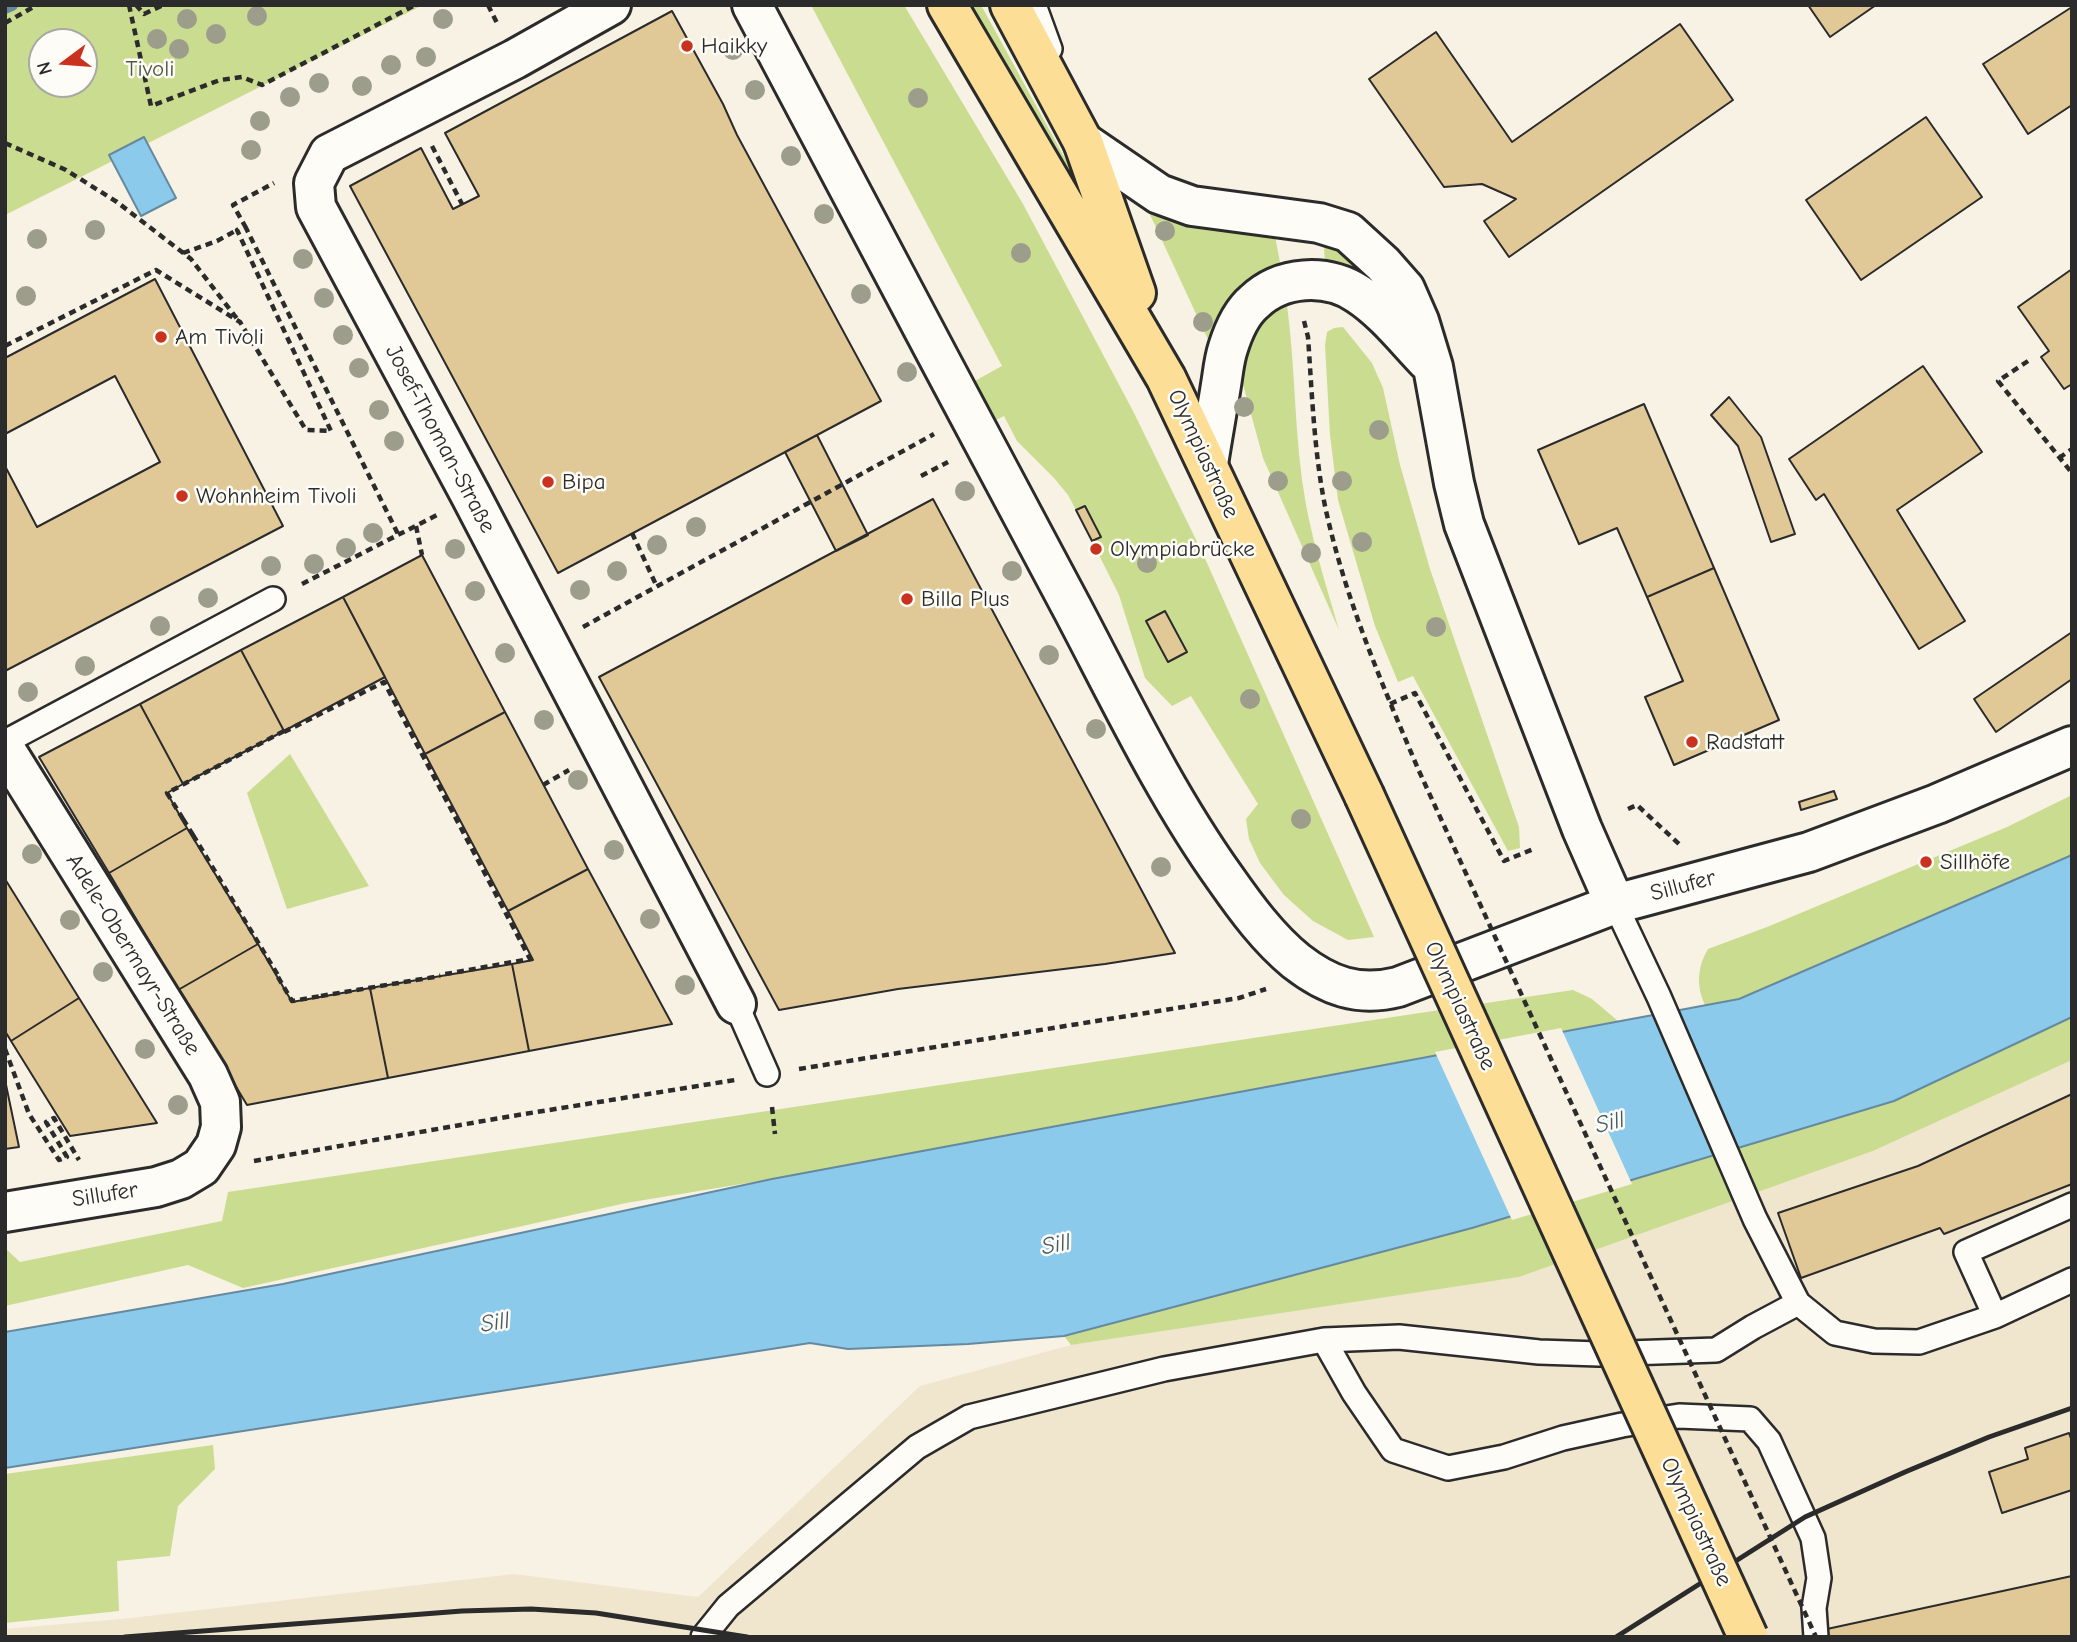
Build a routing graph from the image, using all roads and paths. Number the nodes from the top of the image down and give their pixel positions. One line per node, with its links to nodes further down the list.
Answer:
1 (37, 5): 11 (path)
2 (129, 5): 5 (path)
3 (136, 5): 4 (path)
4 (163, 5)
5 (415, 5)
6 (611, 5): 12 (street)
7 (752, 5): 26 (street)
8 (947, 5): 25 (main road, Olympiastraße)
9 (1010, 5): 13 (main road, Olympiastraße)
10 (1034, 5): 13 (lane)
11 (5, 23)
12 (412, 111): 15 (street); 16 (path)
13 (1077, 132): 24 (street); 25 (main road, Olympiastraße)
14 (5, 143): 19 (path)
15 (329, 154): 17 (path); 33 (street, Josef-Thoman-Straße)
16 (462, 204)
17 (245, 226): 18 (path); 36 (path)
18 (237, 230): 19 (path); 21 (path)
19 (183, 253): 21 (path)
20 (1303, 315): 41 (path)
21 (240, 322): 22 (path)
22 (5, 346)
23 (2028, 360): 29 (path)
24 (1433, 367): 30 (street); 48 (street)
25 (1166, 378): 30 (main road, Olympiastraße)
26 (969, 415): 38 (path); 48 (street, Sillufer)
27 (2072, 449): 29 (path)
28 (954, 458): 32 (path)
29 (2059, 458): 31 (path)
30 (1208, 464): 62 (main road, Olympiastraße, bridge)
31 (2072, 473)
32 (921, 477)
33 (471, 496): 34 (path); 40 (street, Josef-Thoman-Straße)
34 (416, 526): 36 (path); 37 (path)
35 (632, 533): 38 (path)
36 (399, 536): 39 (path)
37 (422, 555)
38 (657, 587): 40 (path)
39 (273, 599): 42 (lane)
40 (548, 646): 50 (street, Josef-Thoman-Straße)
41 (1390, 704): 47 (path); 63 (path, bridge)
42 (5, 742)
43 (2072, 746): 48 (street, Sillufer)
44 (5, 749): 53 (street, Adele-Obermayr-Straße)
45 (1628, 809): 46 (path)
46 (1689, 841)
47 (1536, 848)
48 (1615, 904): 58 (lane)
49 (321, 996): 49 (path)
50 (736, 1004): 52 (lane)
51 (5, 1049): 54 (path)
52 (767, 1074)
53 (201, 1167): 54 (street, Sillufer)
54 (93, 1197): 56 (street, Sillufer)
55 (2072, 1205): 59 (lane)
56 (5, 1212)
57 (2072, 1280): 59 (lane)
58 (1798, 1303): 59 (lane); 60 (lane)
59 (1995, 1316)
60 (1324, 1340): 61 (lane); 63 (lane)
61 (703, 1637)
62 (1748, 1637)
63 (1816, 1637)

